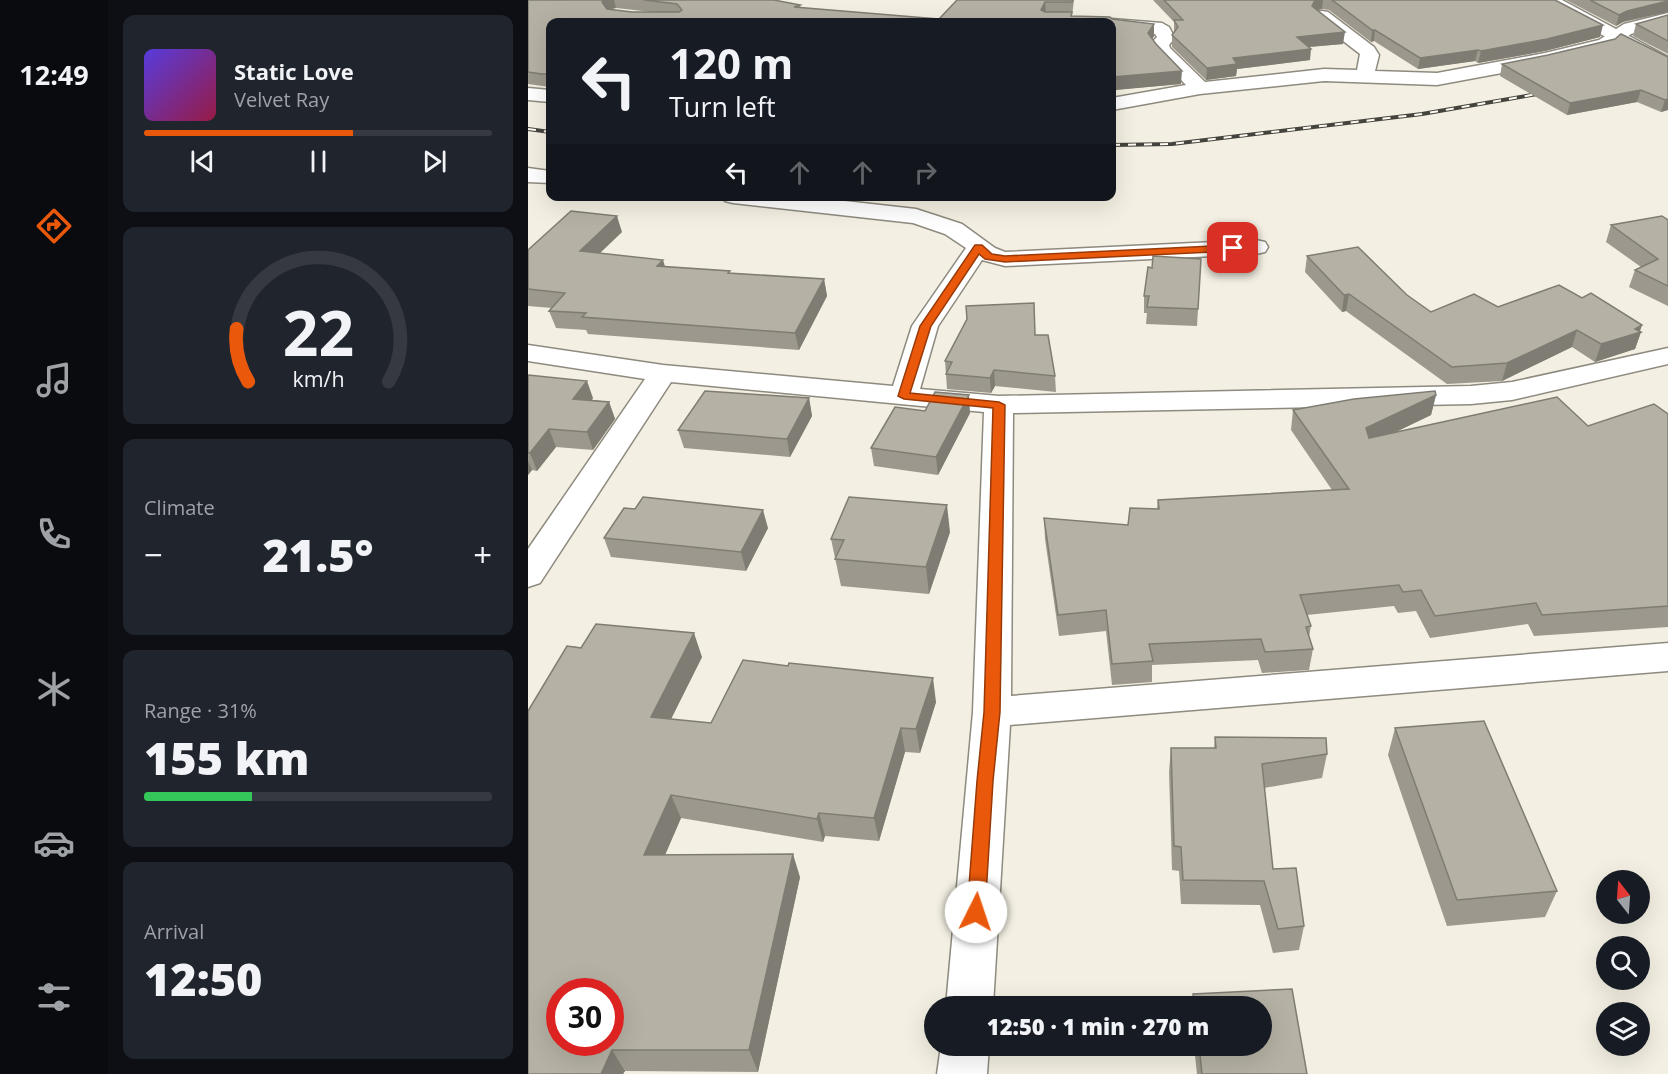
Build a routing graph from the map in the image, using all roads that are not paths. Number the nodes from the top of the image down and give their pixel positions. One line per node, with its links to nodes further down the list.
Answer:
1 (1550, 0): 5 (street)
2 (1322, 16): 7 (street)
3 (1668, 18): 5 (street)
4 (1116, 24): 8 (street)
5 (1617, 36): 6 (street); 7 (street)
6 (1668, 64)
7 (1365, 75): 8 (street)
8 (1200, 88): 11 (street)
9 (528, 94): 10 (street)
10 (546, 96)
11 (1116, 103)
12 (528, 175): 13 (street)
13 (546, 177)
14 (779, 201): 16 (street)
15 (1256, 247): 16 (street)
16 (978, 248): 20 (street)
17 (528, 353): 19 (street)
18 (1668, 356): 21 (street)
19 (663, 373): 20 (street); 22 (street)
20 (904, 396): 21 (street)
21 (999, 405): 24 (street)
22 (528, 575)
23 (1668, 657): 24 (street)
24 (992, 712): 25 (street)
25 (970, 996)
26 (964, 1056): 27 (street)
27 (962, 1074)

